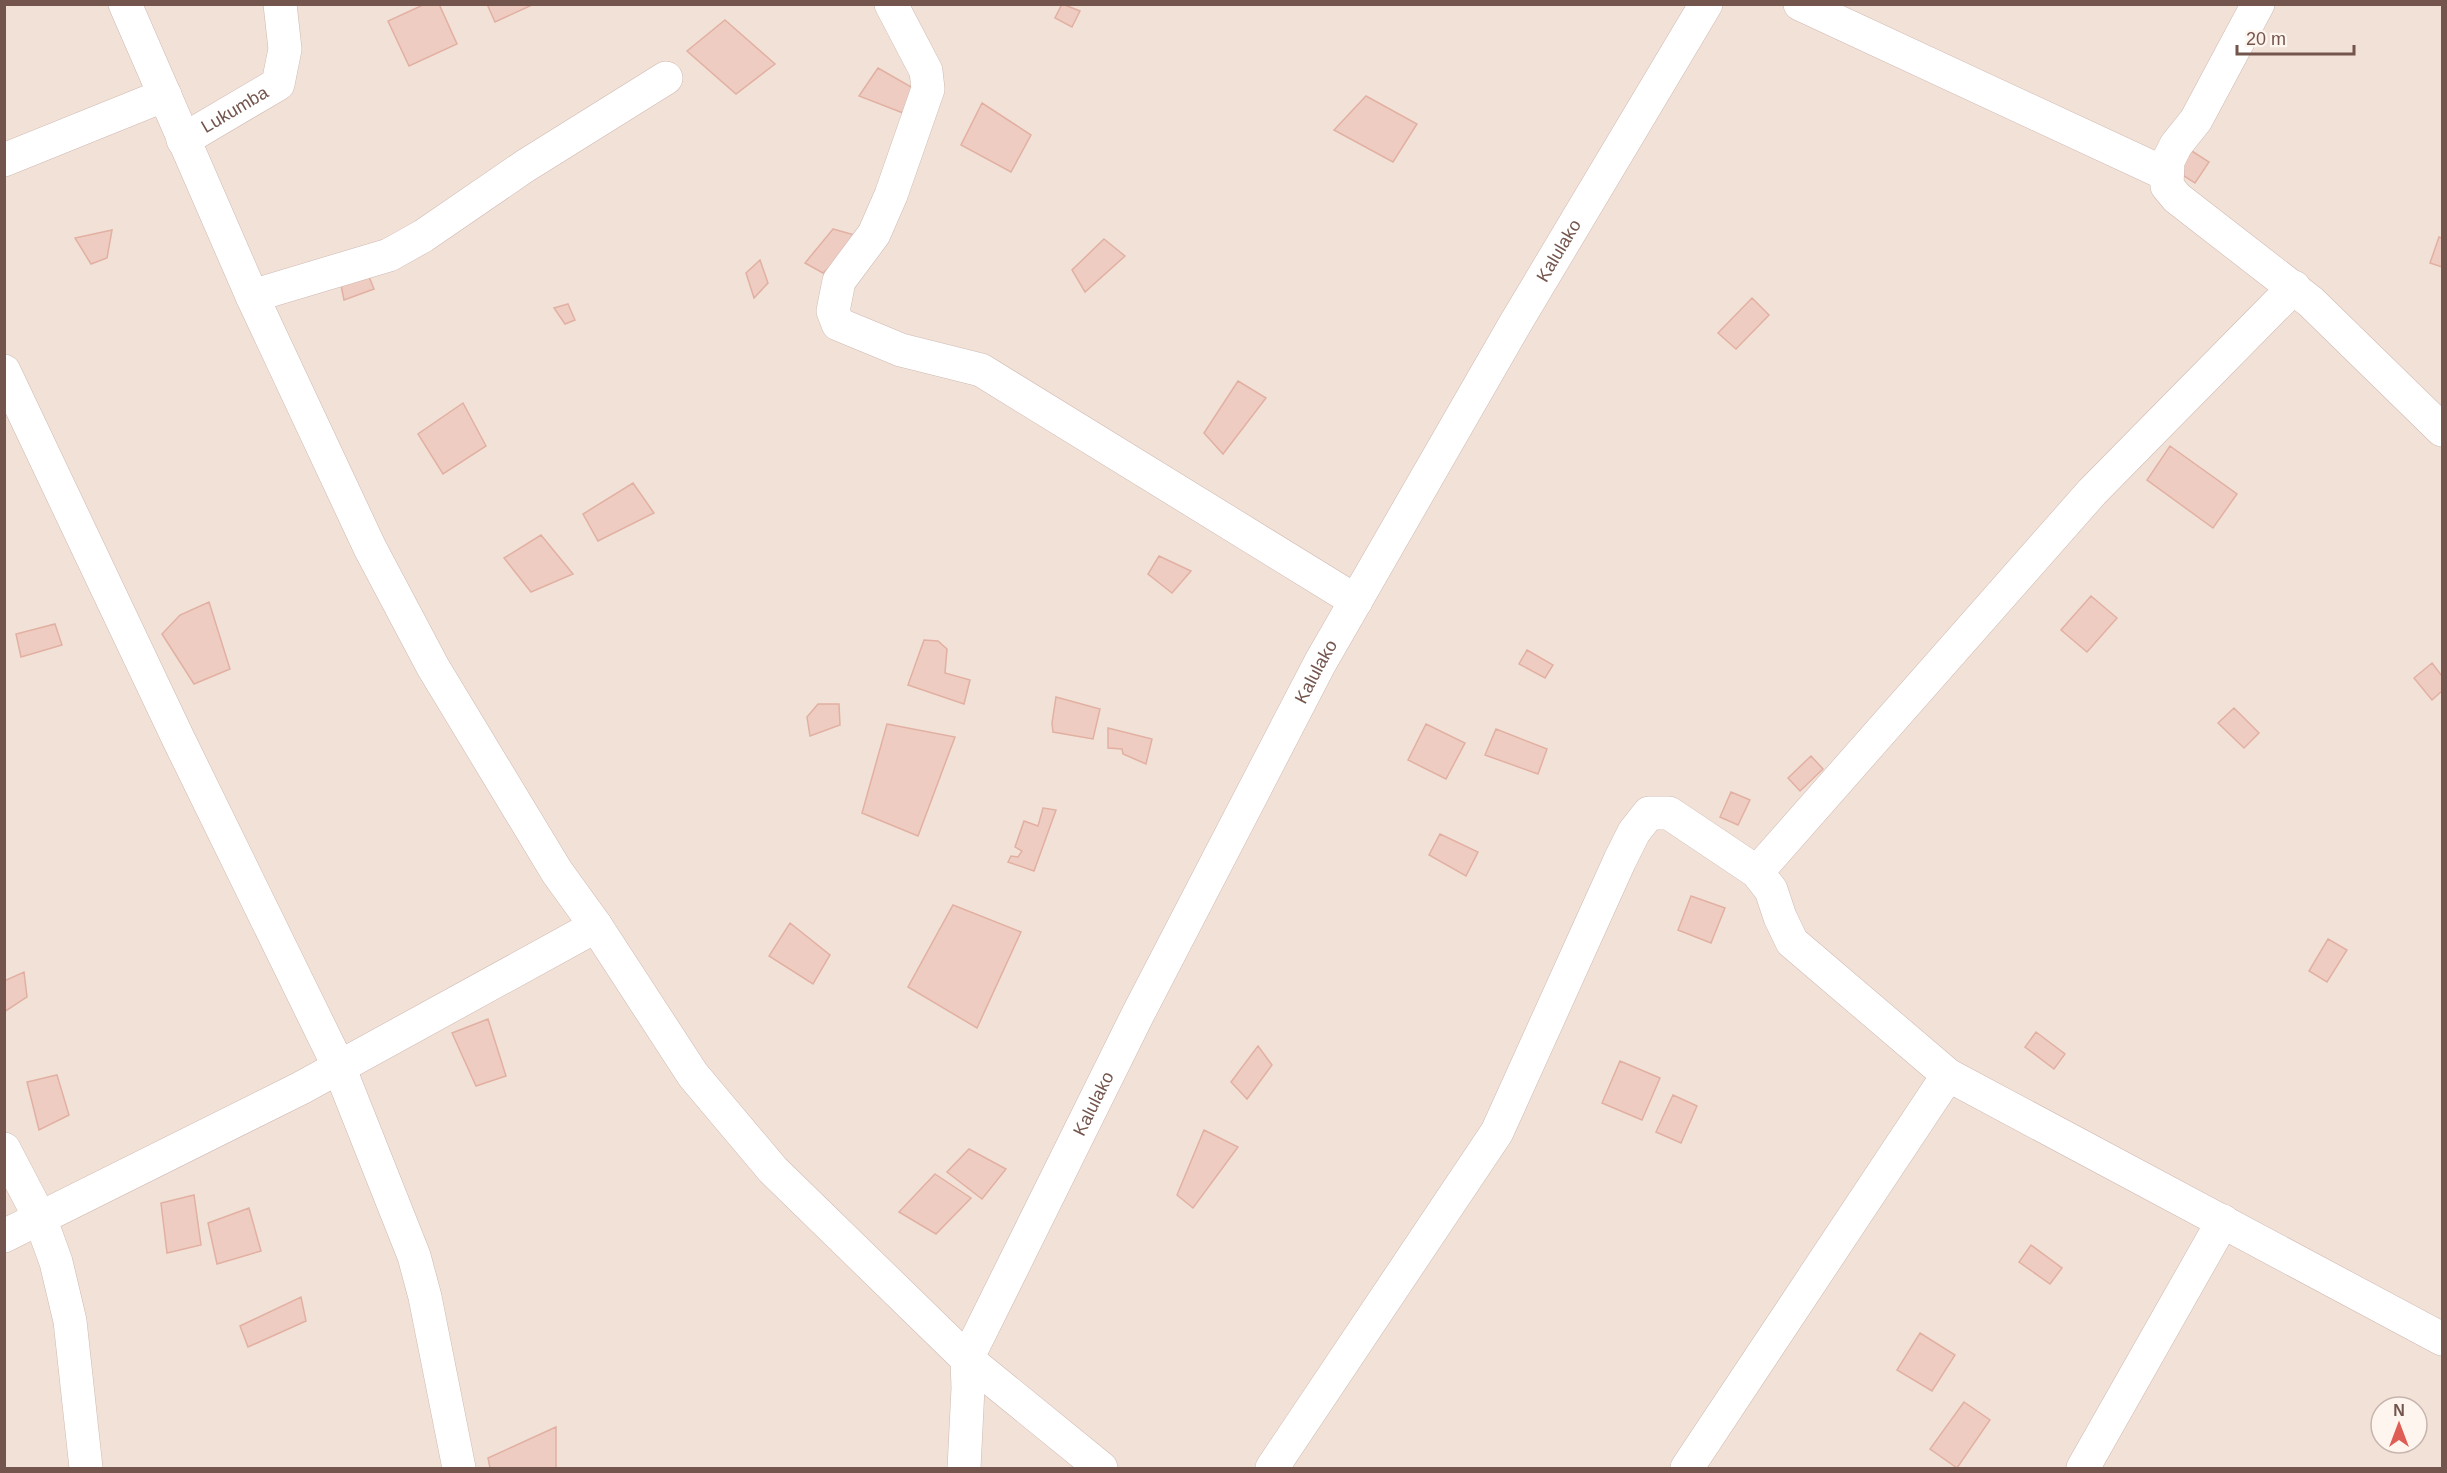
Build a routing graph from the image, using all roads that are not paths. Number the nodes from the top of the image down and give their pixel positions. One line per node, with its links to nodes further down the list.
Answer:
1 (125, 4): 8 (street)
2 (279, 4): 9 (street, Lukumba)
3 (891, 4): 16 (street)
4 (1706, 4): 16 (street, Kalulako)
5 (1800, 4): 11 (street)
6 (2258, 4): 11 (street)
7 (666, 78): 13 (street)
8 (165, 95): 9 (street); 10 (street)
9 (183, 140): 13 (street)
10 (4, 160)
11 (2166, 174): 12 (street)
12 (2294, 286): 15 (street); 17 (street)
13 (252, 296): 18 (street)
14 (4, 371): 19 (street)
15 (2442, 430)
16 (1356, 601): 26 (street, Kalulako)
17 (1757, 872): 20 (street); 31 (street)
18 (597, 927): 19 (street); 26 (street)
19 (339, 1067): 22 (street); 28 (street)
20 (1948, 1075): 23 (street); 32 (street)
21 (4, 1149): 22 (street)
22 (40, 1218): 24 (street); 27 (street)
23 (2223, 1221): 25 (street); 33 (street)
24 (4, 1236)
25 (2442, 1339)
26 (967, 1359): 29 (street); 30 (street)
27 (86, 1468)
28 (459, 1468)
29 (964, 1468)
30 (1101, 1468)
31 (1272, 1468)
32 (1687, 1468)
33 (2083, 1468)

